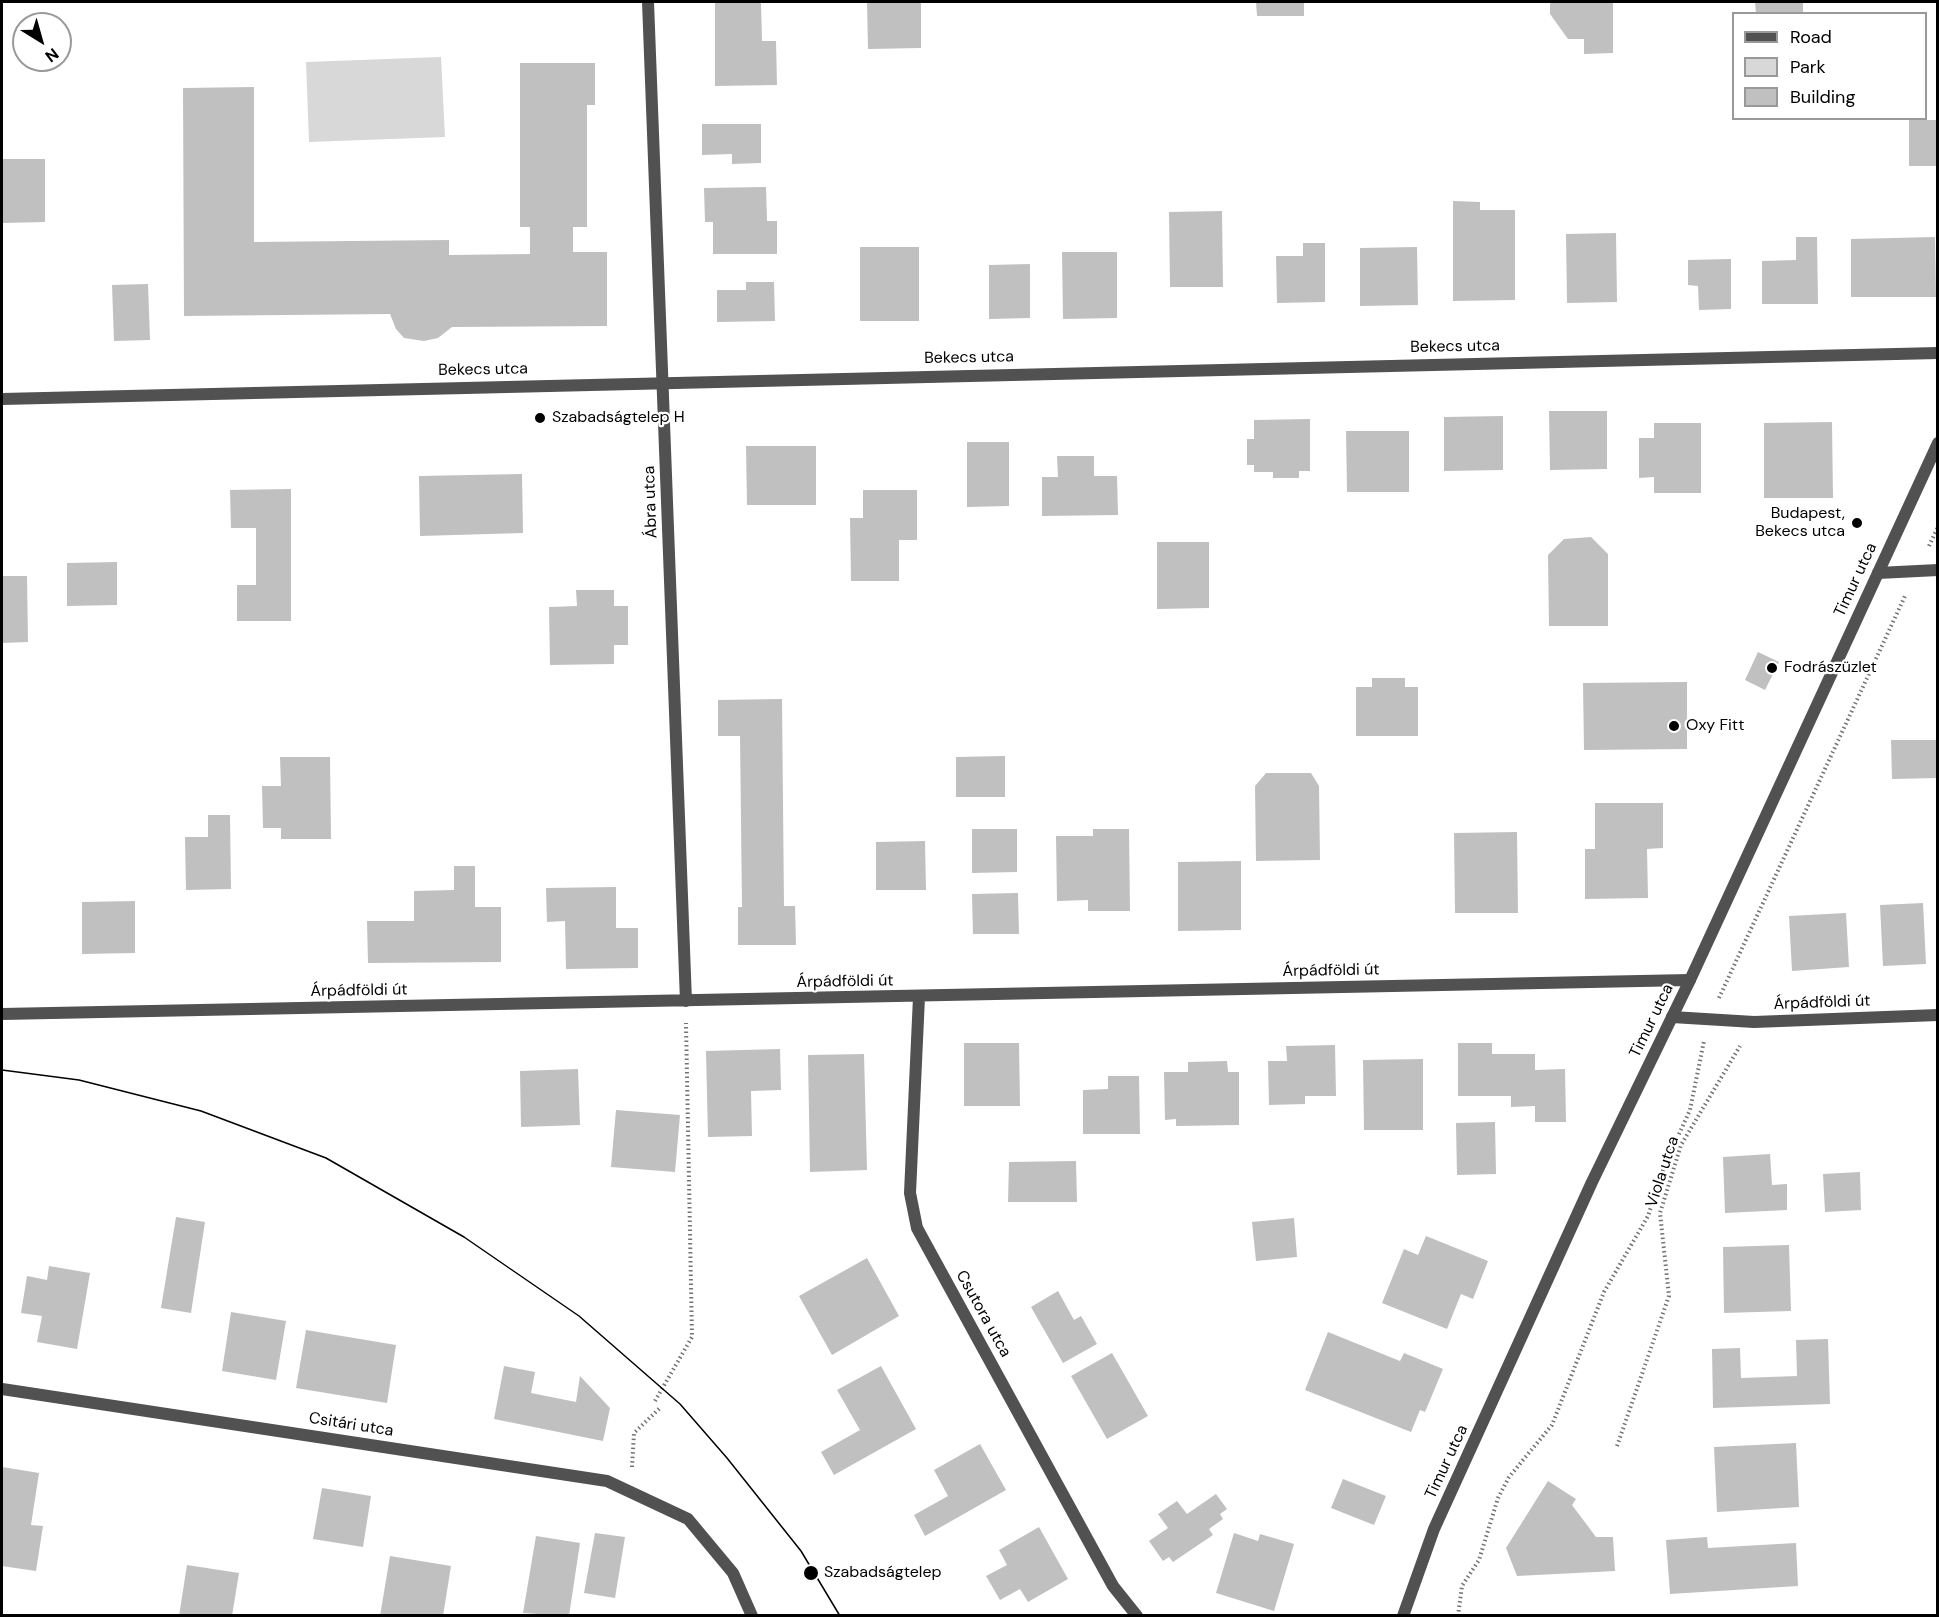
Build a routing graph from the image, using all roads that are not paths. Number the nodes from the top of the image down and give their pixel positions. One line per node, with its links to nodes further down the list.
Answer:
1 (648, 2): 3 (street, Ábra utca)
2 (1938, 353): 3 (street, Bekecs utca)
3 (663, 382): 4 (street, Bekecs utca); 10 (street, Ábra utca)
4 (2, 399)
5 (1938, 443): 7 (street, Timur utca)
6 (1938, 570): 7 (street)
7 (1878, 573): 8 (street, Timur utca)
8 (1690, 980): 9 (street, Árpádföldi út); 13 (street, Timur utca)
9 (920, 997): 10 (street, Árpádföldi út); 16 (street, Csutora utca)
10 (686, 1001): 11 (street, Árpádföldi út)
11 (2, 1014)
12 (1938, 1015): 13 (street, Árpádföldi út)
13 (1672, 1017): 17 (street, Timur utca)
14 (2, 1389): 15 (street, Csitári utca)
15 (752, 1616)
16 (1137, 1616)
17 (1403, 1616)

